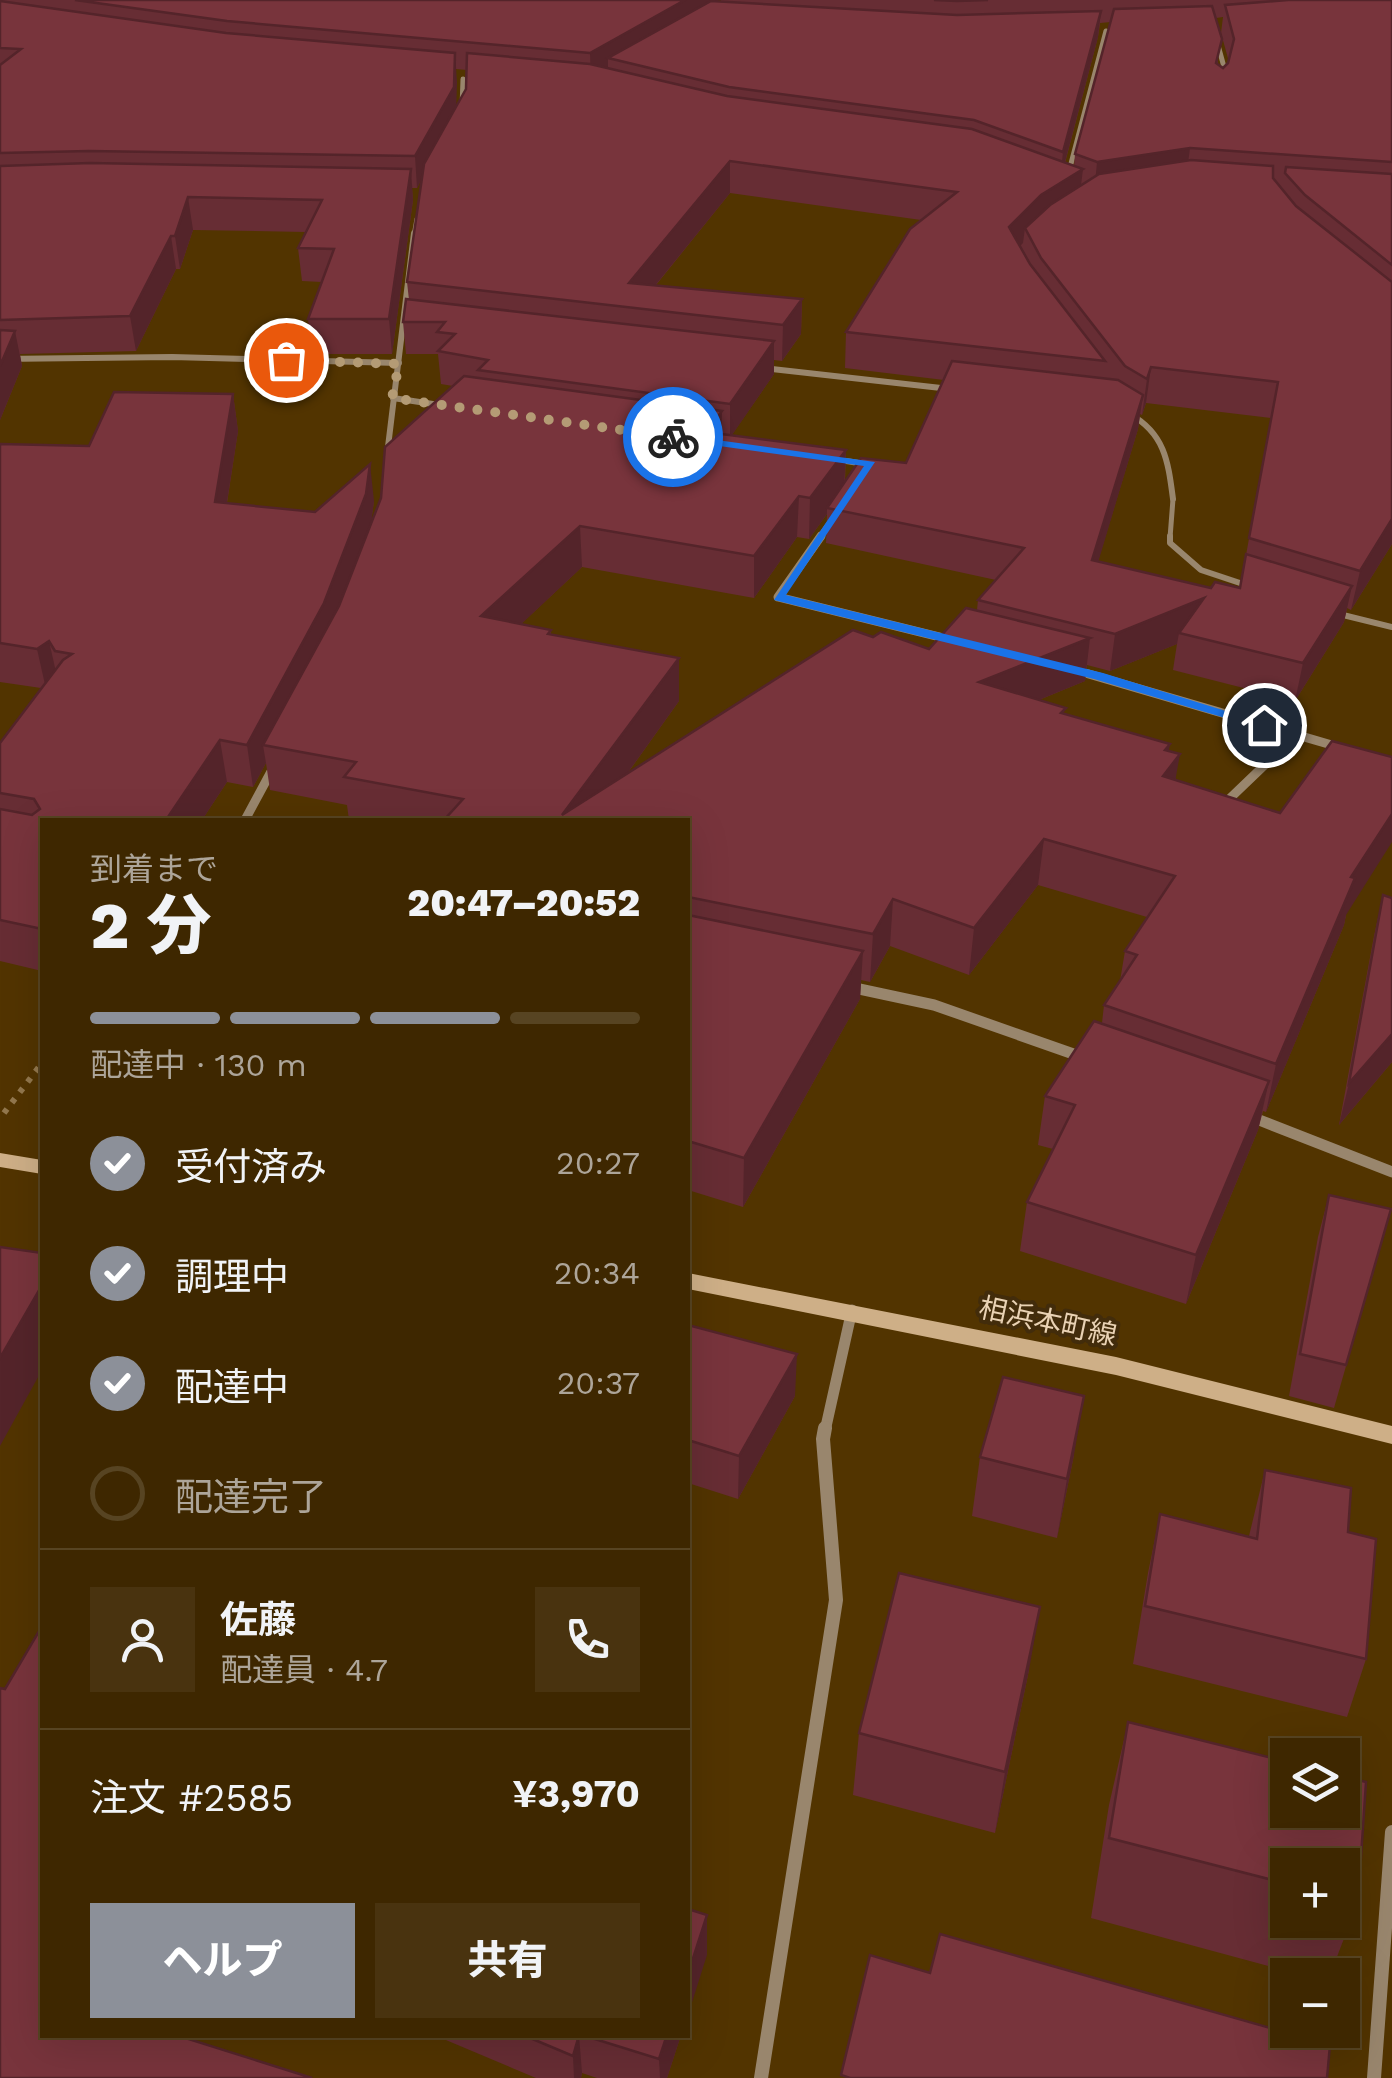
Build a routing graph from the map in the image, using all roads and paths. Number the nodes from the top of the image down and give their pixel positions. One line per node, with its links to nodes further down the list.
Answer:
1 (1213, 27): 4 (street)
2 (1088, 31): 6 (street)
3 (463, 79): 5 (street)
4 (1218, 91)
5 (462, 118)
6 (1064, 190)
7 (418, 212): 9 (street)
8 (0, 360): 9 (street)
9 (399, 364): 12 (street)
10 (758, 367): 11 (street)
11 (964, 390)
12 (392, 398): 13 (street); 16 (street)
13 (450, 406)
14 (1116, 407): 18 (street)
15 (814, 456): 17 (street)
16 (385, 472)
17 (861, 479)
18 (1173, 499): 20 (lane)
19 (840, 508): 23 (street)
20 (1252, 587)
21 (1321, 609): 22 (lane)
22 (1392, 628)
23 (966, 644)
24 (1061, 666): 25 (street)
25 (1297, 734): 27 (street); 28 (street)
26 (282, 750): 29 (street)
27 (1356, 752)
28 (1224, 804)
29 (246, 818)
30 (839, 984): 31 (street)
31 (1100, 1064)
32 (40, 1066): 34 (path)
33 (1230, 1110): 37 (street)
34 (0, 1119)
35 (0, 1160): 36 (main road)
36 (40, 1167)
37 (1392, 1172)
38 (690, 1281): 39 (main road, 相浜本町線)
39 (852, 1310): 40 (main road, 相浜本町線); 42 (street)
40 (1392, 1434)
41 (1392, 1832): 43 (street)
42 (761, 2078)
43 (1374, 2078)

